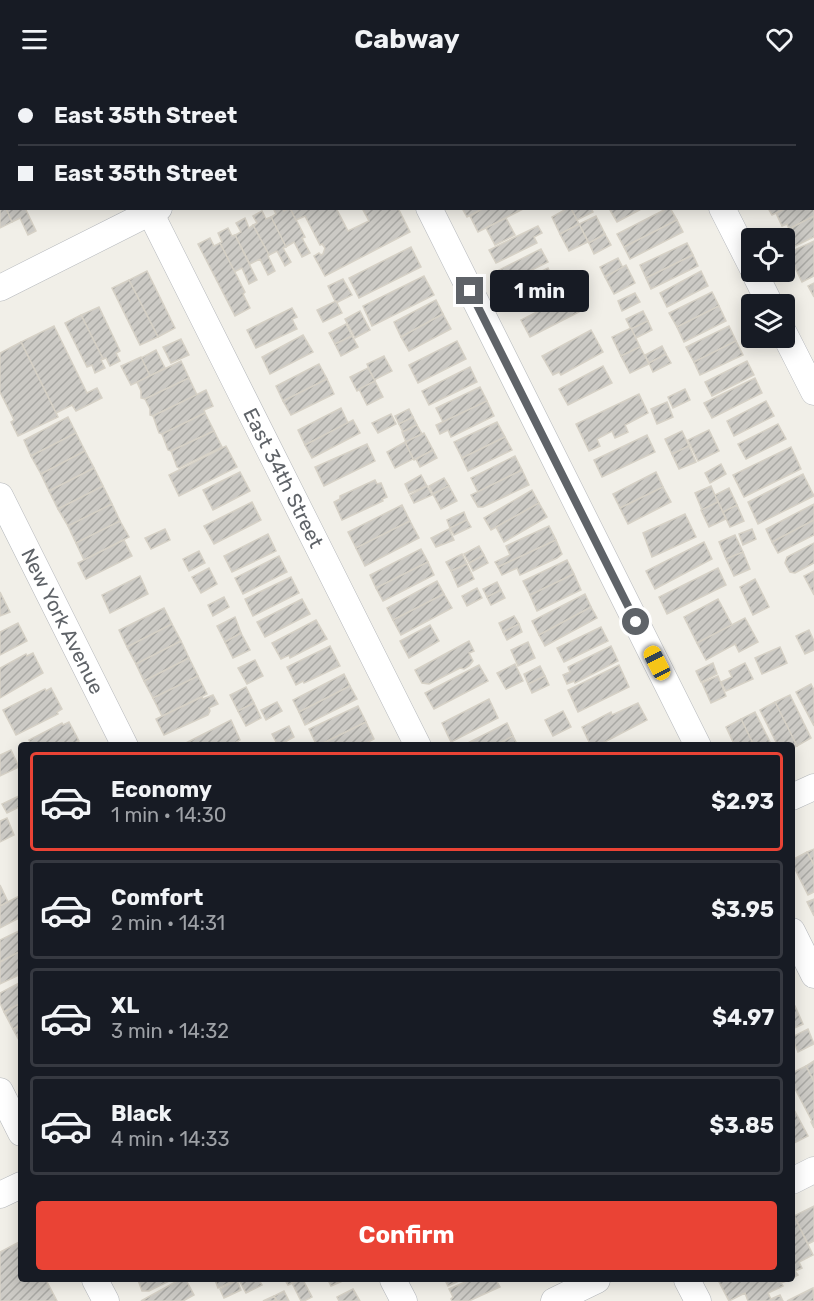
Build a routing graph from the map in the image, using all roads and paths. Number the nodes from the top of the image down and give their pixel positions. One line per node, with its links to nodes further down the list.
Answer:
1 (152, 210): 5 (street); 10 (street, East 34th Street)
2 (430, 210): 11 (street)
3 (723, 210): 4 (street)
4 (741, 245)
5 (0, 288)
6 (792, 348): 7 (street)
7 (814, 392)
8 (0, 496): 9 (street, New York Avenue)
9 (123, 742)
10 (416, 742)
11 (696, 742)
12 (814, 787): 13 (street)
13 (795, 796)
14 (795, 937): 15 (street)
15 (814, 975)
16 (0, 1091): 17 (street)
17 (18, 1127)
18 (814, 1170): 19 (street)
19 (795, 1180)
20 (18, 1186): 21 (street)
21 (0, 1195)
22 (96, 1282): 26 (street)
23 (394, 1282): 27 (street)
24 (593, 1282): 28 (street)
25 (688, 1282): 29 (street)
26 (106, 1301)
27 (404, 1301)
28 (554, 1301)
29 (698, 1301)

